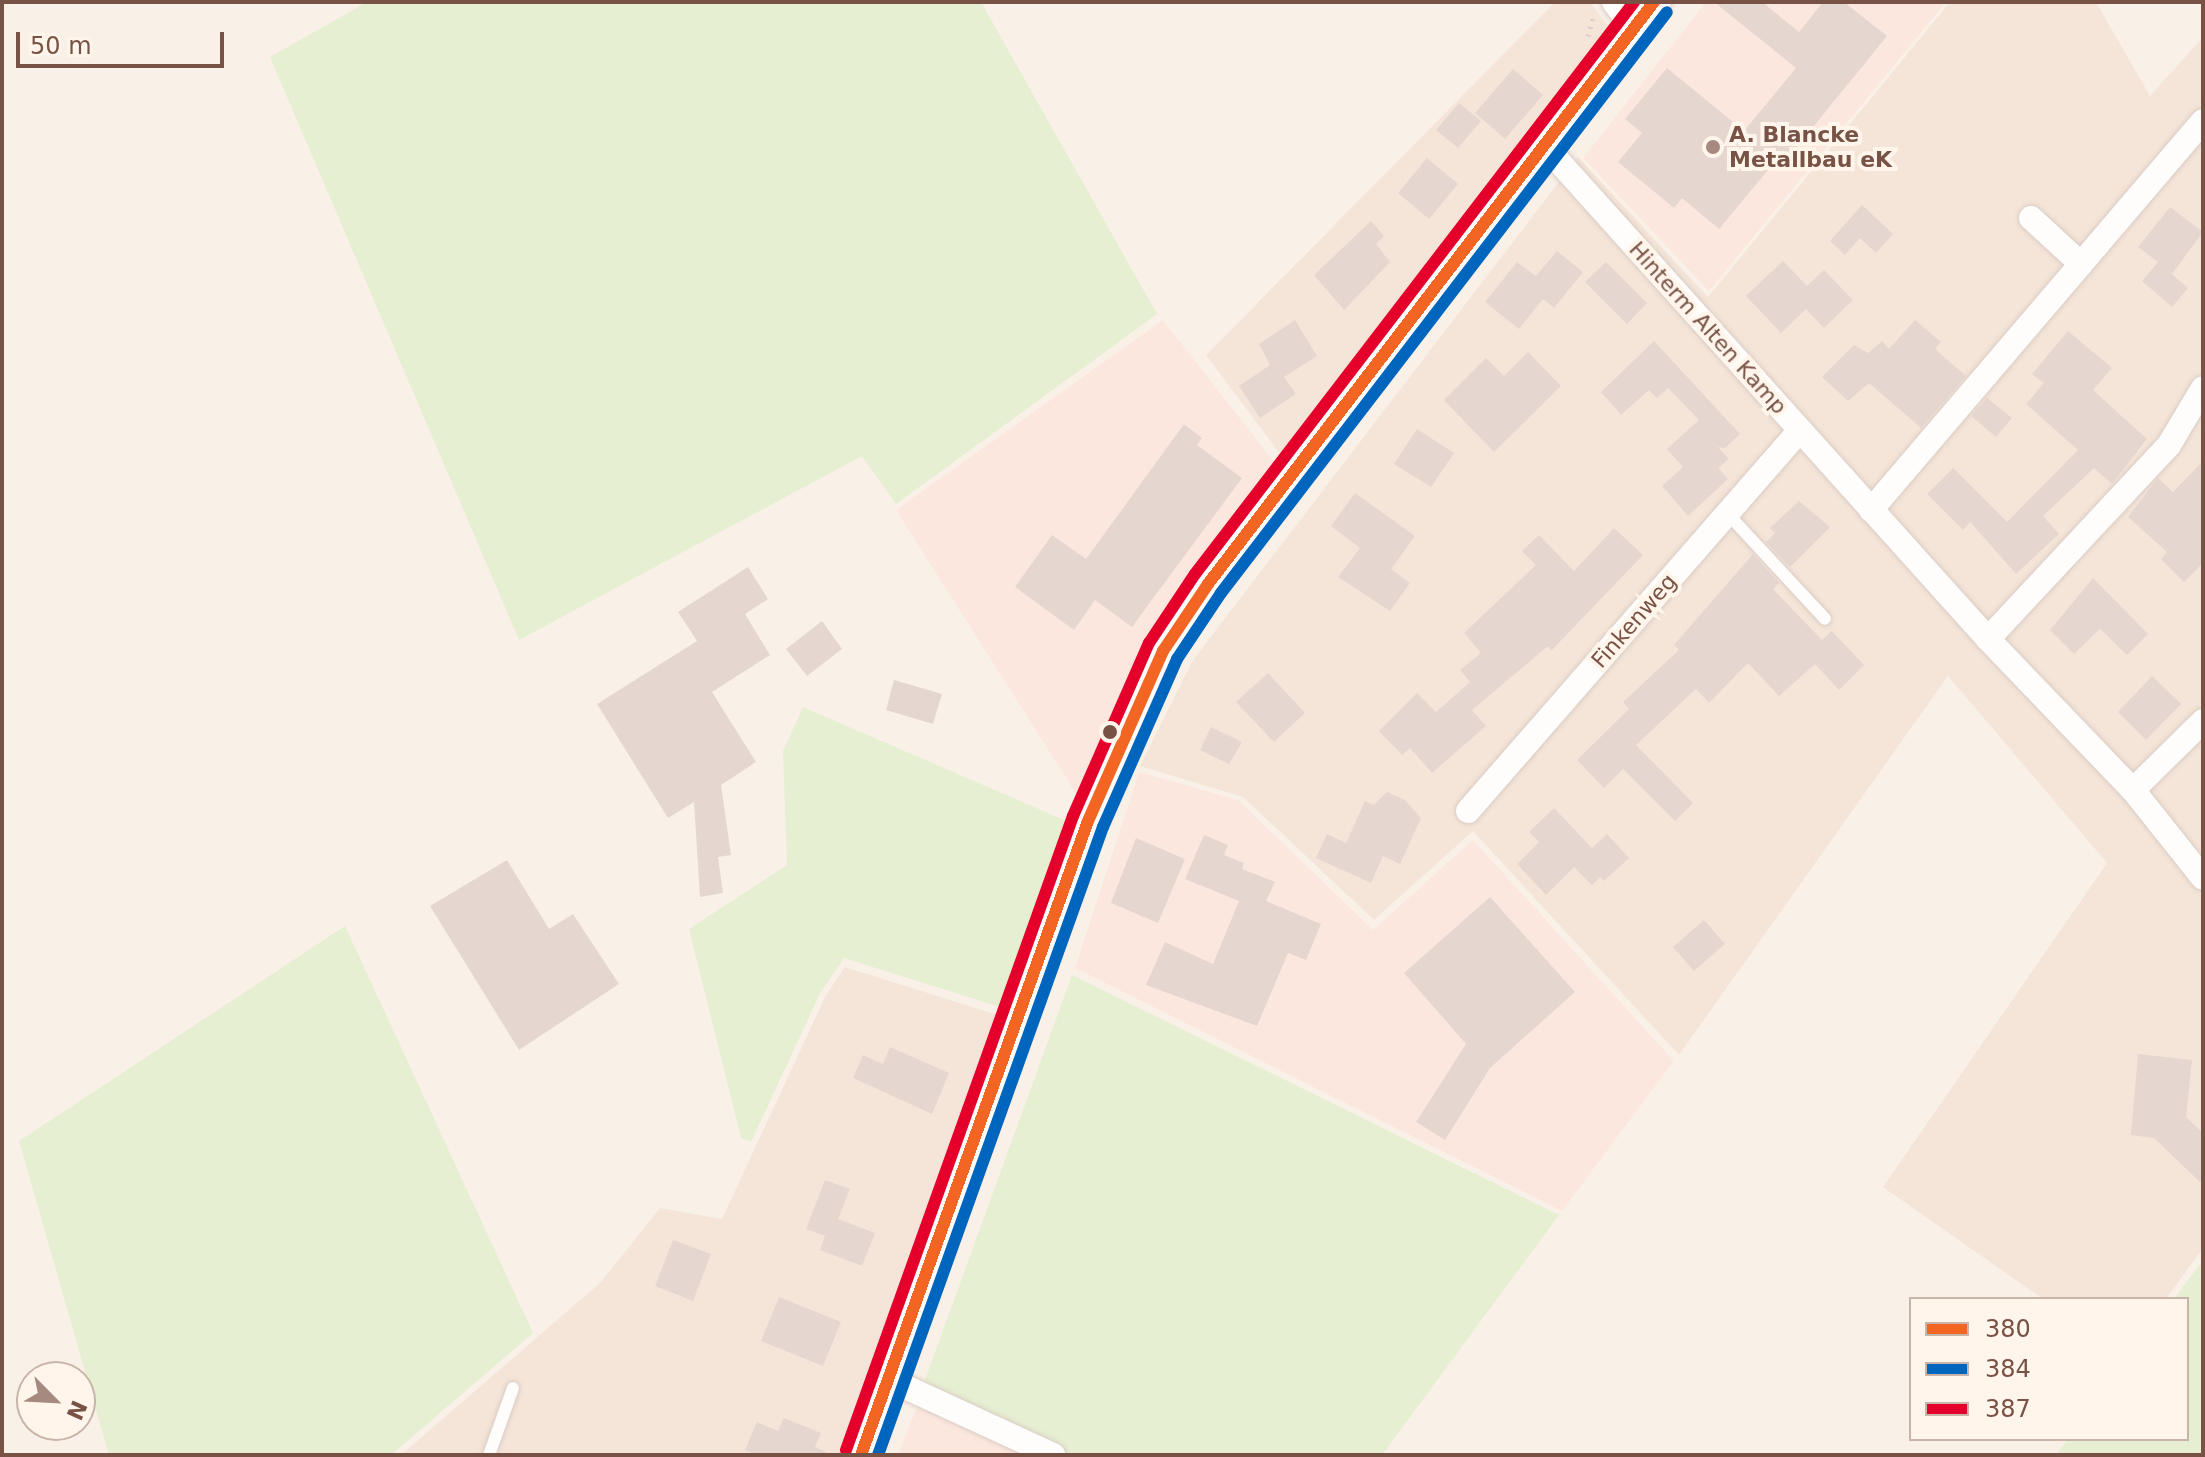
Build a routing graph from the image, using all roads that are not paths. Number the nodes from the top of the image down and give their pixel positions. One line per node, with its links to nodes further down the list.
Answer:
1 (1634, 10): 3 (main road)
2 (2203, 121): 5 (street)
3 (1544, 145): 7 (street, Hinterm Alten Kamp); 16 (main road)
4 (2031, 218): 5 (street)
5 (2081, 264): 8 (street)
6 (2203, 388): 11 (street)
7 (1800, 430): 8 (street, Hinterm Alten Kamp); 9 (street, Finkenweg)
8 (1871, 510): 11 (street, Hinterm Alten Kamp)
9 (1727, 513): 10 (lane); 14 (street, Finkenweg)
10 (1825, 619)
11 (1988, 639): 13 (street, Hinterm Alten Kamp)
12 (2203, 721): 13 (street)
13 (2133, 790): 15 (street, Hinterm Alten Kamp)
14 (1468, 811)
15 (2203, 878)
16 (888, 1379): 19 (main road); 20 (street)
17 (513, 1388): 18 (lane)
18 (489, 1455)
19 (861, 1455)
20 (1053, 1455)

